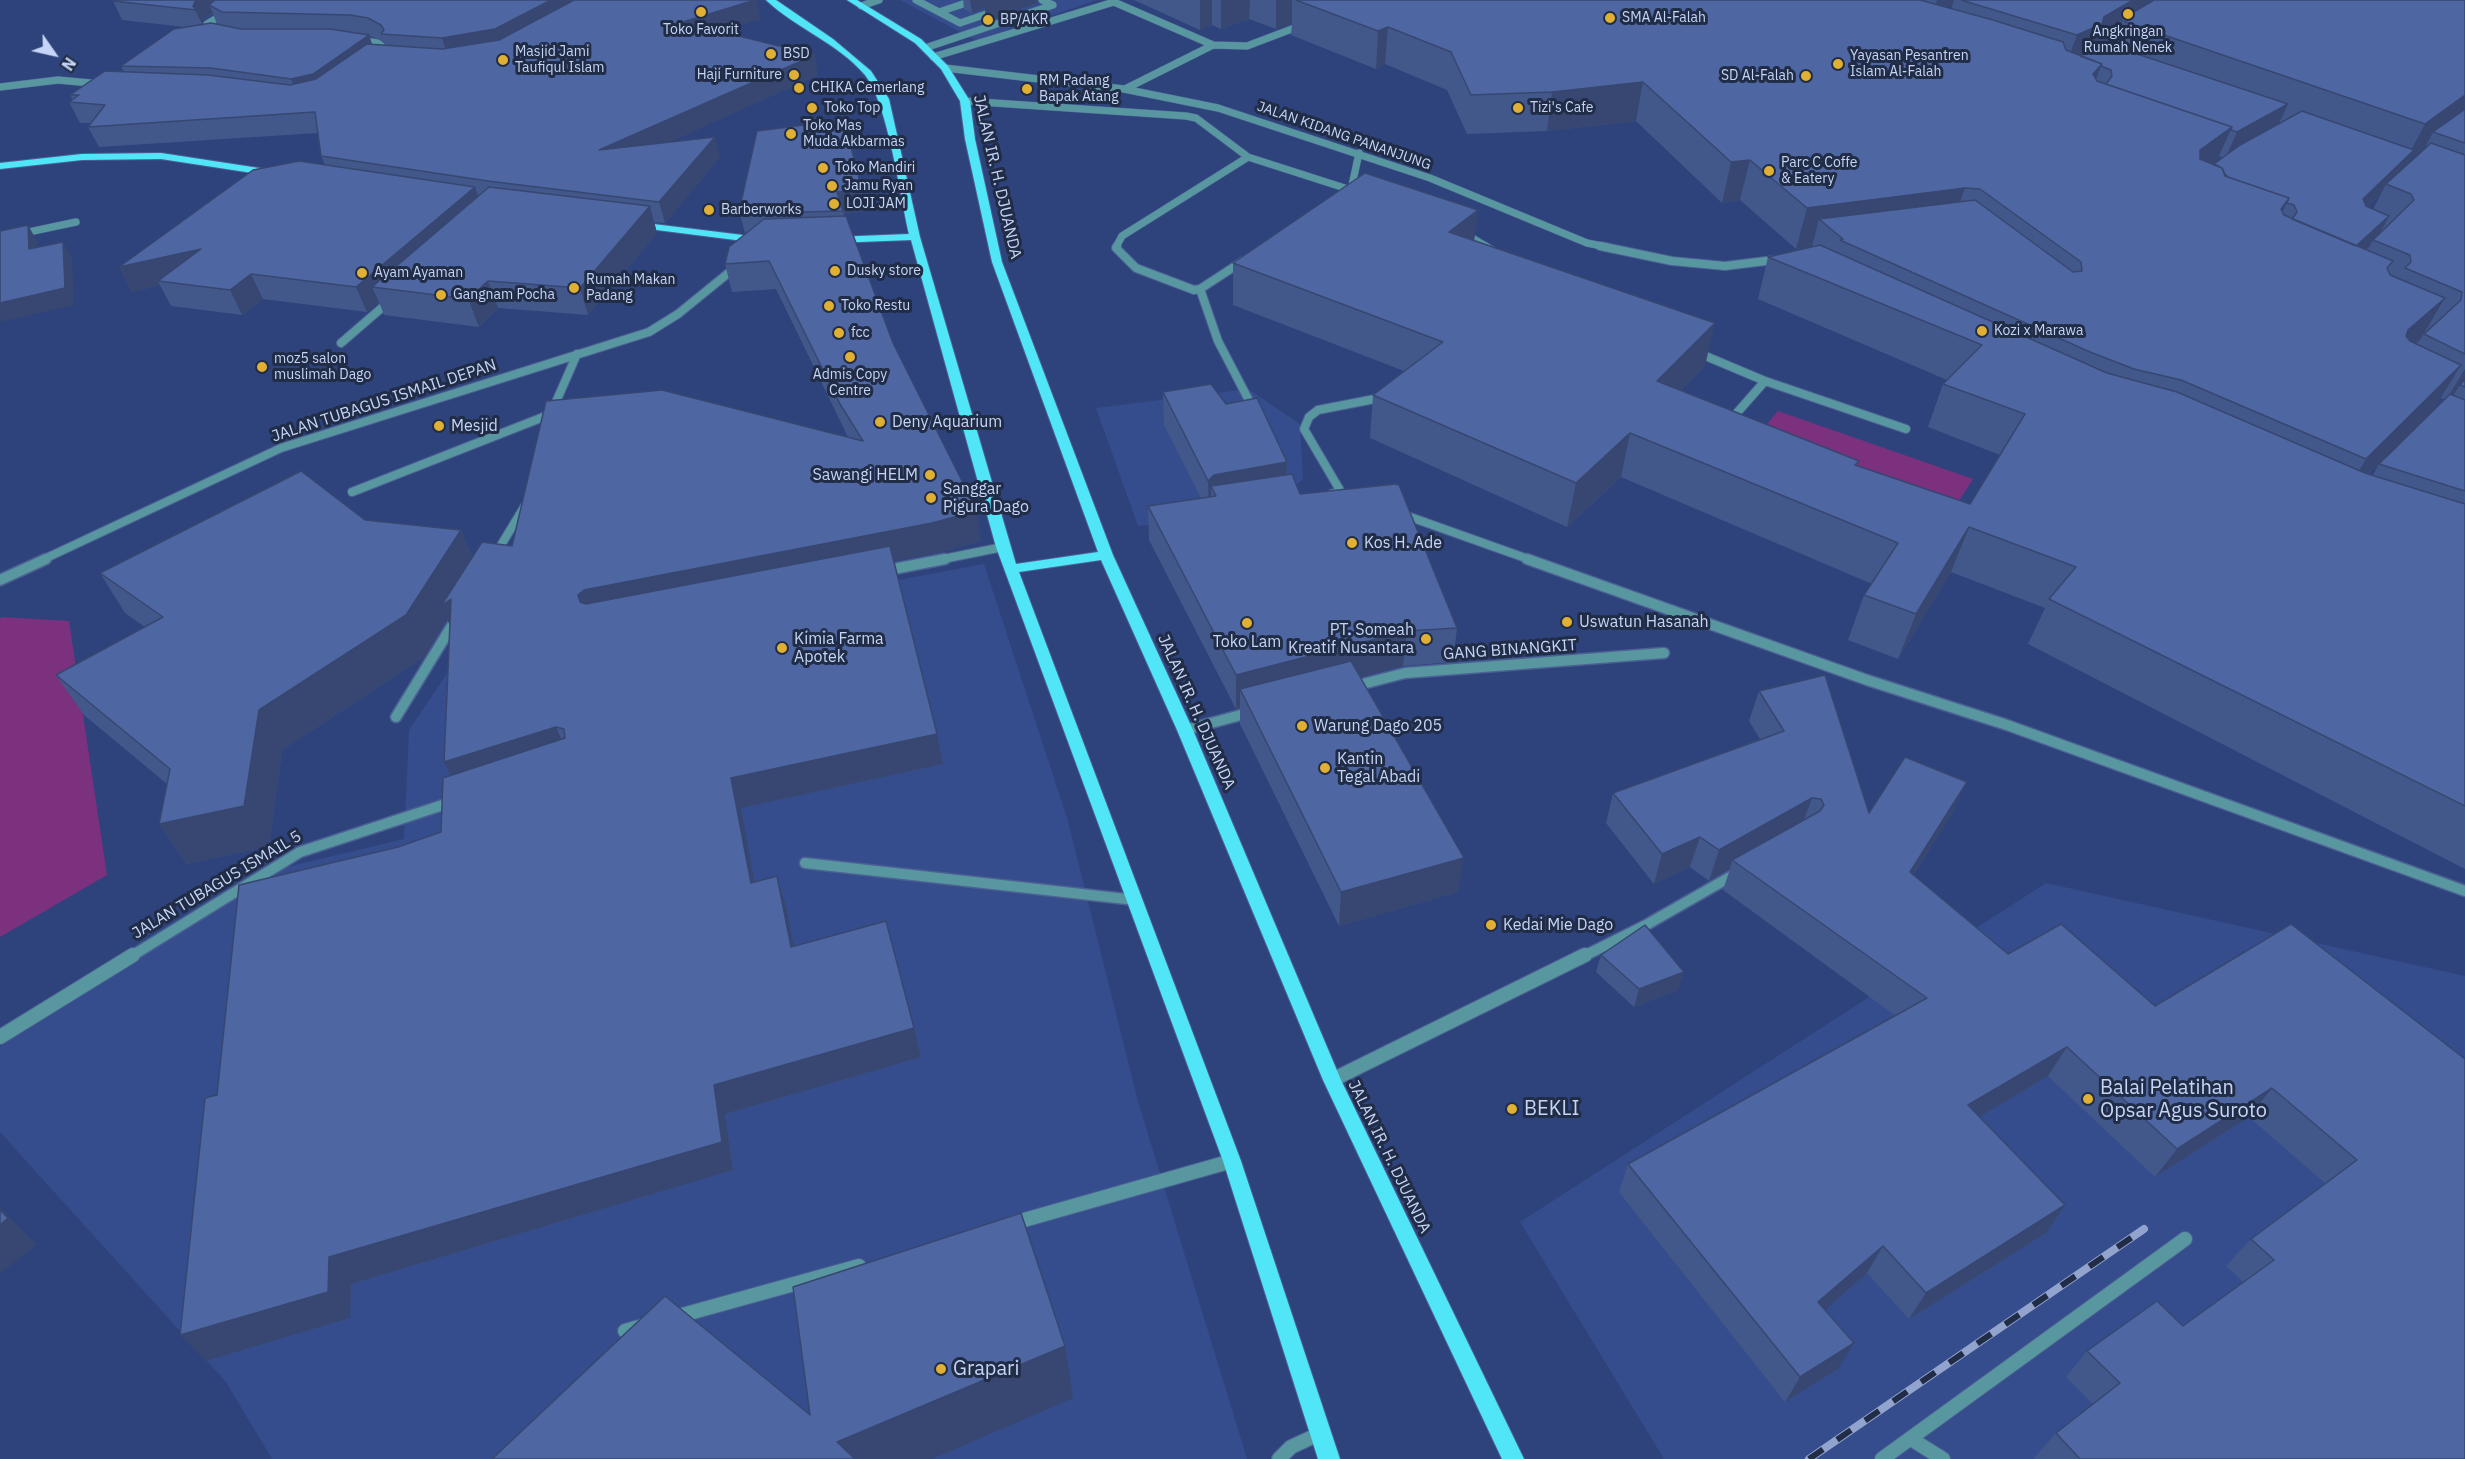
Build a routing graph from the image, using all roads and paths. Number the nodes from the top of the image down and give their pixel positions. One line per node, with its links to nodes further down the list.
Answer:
1 (770, 0): 34 (main road)
2 (851, 0): 8 (main road, JALAN IR. H. DJUANDA)
3 (879, 0): 8 (street)
4 (931, 0): 7 (street)
5 (975, 0): 11 (street)
6 (1042, 0): 16 (street)
7 (919, 2): 11 (street)
8 (861, 6): 16 (main road, JALAN IR. H. DJUANDA)
9 (234, 7): 13 (street)
10 (1005, 8): 11 (street)
11 (939, 12)
12 (1313, 21): 15 (street)
13 (220, 32)
14 (352, 40): 18 (street)
15 (1213, 45): 17 (street); 22 (street)
16 (925, 48): 17 (main road, JALAN IR. H. DJUANDA)
17 (933, 57): 19 (main road, JALAN IR. H. DJUANDA)
18 (386, 59)
19 (945, 68): 22 (street, JALAN KIDANG PANANJUNG); 23 (main road, JALAN IR. H. DJUANDA)
20 (109, 84): 21 (street)
21 (0, 87)
22 (1124, 89): 24 (street, JALAN KIDANG PANANJUNG)
23 (965, 101): 25 (street); 64 (main road, JALAN IR. H. DJUANDA)
24 (1359, 153): 28 (street); 43 (street, JALAN KIDANG PANANJUNG)
25 (1248, 157): 28 (street); 45 (street)
26 (0, 166): 27 (main road)
27 (288, 176)
28 (1351, 190): 29 (street); 30 (street)
29 (1362, 194)
30 (1342, 197)
31 (76, 222): 35 (street)
32 (626, 224): 37 (main road)
33 (1454, 227): 40 (street)
34 (915, 237): 36 (main road); 63 (main road)
35 (0, 238)
36 (826, 240)
37 (767, 242): 38 (street)
38 (759, 249)
39 (750, 256): 49 (street, JALAN TUBAGUS ISMAIL DEPAN)
40 (1500, 256)
41 (1247, 258): 45 (street)
42 (1787, 258): 43 (street, JALAN KIDANG PANANJUNG)
43 (1768, 261): 44 (street)
44 (1789, 271)
45 (1200, 289): 54 (street)
46 (401, 291): 47 (street)
47 (341, 343)
48 (1690, 350): 50 (street)
49 (577, 354): 52 (street); 68 (street, JALAN TUBAGUS ISMAIL DEPAN)
50 (1766, 381): 55 (street); 56 (street)
51 (1393, 395): 59 (street)
52 (551, 414): 53 (street); 58 (street)
53 (548, 425)
54 (1262, 426)
55 (1724, 428)
56 (1906, 429)
57 (532, 489): 65 (street)
58 (352, 492)
59 (1341, 492): 60 (street); 61 (street)
60 (1320, 495)
61 (1352, 496)
62 (1386, 508): 78 (street)
63 (1003, 547): 66 (main road); 67 (street)
64 (1106, 555): 66 (main road); 74 (main road, JALAN IR. H. DJUANDA)
65 (486, 569)
66 (1011, 569): 79 (main road)
67 (873, 573)
68 (0, 580)
69 (462, 609): 73 (street)
70 (1664, 653): 71 (street, GANG BINANGKIT)
71 (1335, 691)
72 (1266, 709): 74 (street)
73 (396, 717)
74 (1185, 730): 81 (main road, JALAN IR. H. DJUANDA)
75 (472, 795): 80 (street, JALAN TUBAGUS ISMAIL 5)
76 (806, 863): 79 (street)
77 (1745, 869): 81 (street)
78 (2465, 891)
79 (1135, 900): 82 (main road)
80 (0, 1037)
81 (1332, 1080): 91 (main road, JALAN IR. H. DJUANDA)
82 (1232, 1161): 83 (street); 87 (main road)
83 (1000, 1227)
84 (2185, 1239): 88 (street)
85 (875, 1262): 86 (street)
86 (625, 1331)
87 (1319, 1434): 89 (street); 90 (main road)
88 (1911, 1439): 92 (street); 93 (street)
89 (1279, 1459)
90 (1329, 1459)
91 (1513, 1459)
92 (1881, 1459)
93 (1943, 1459)

